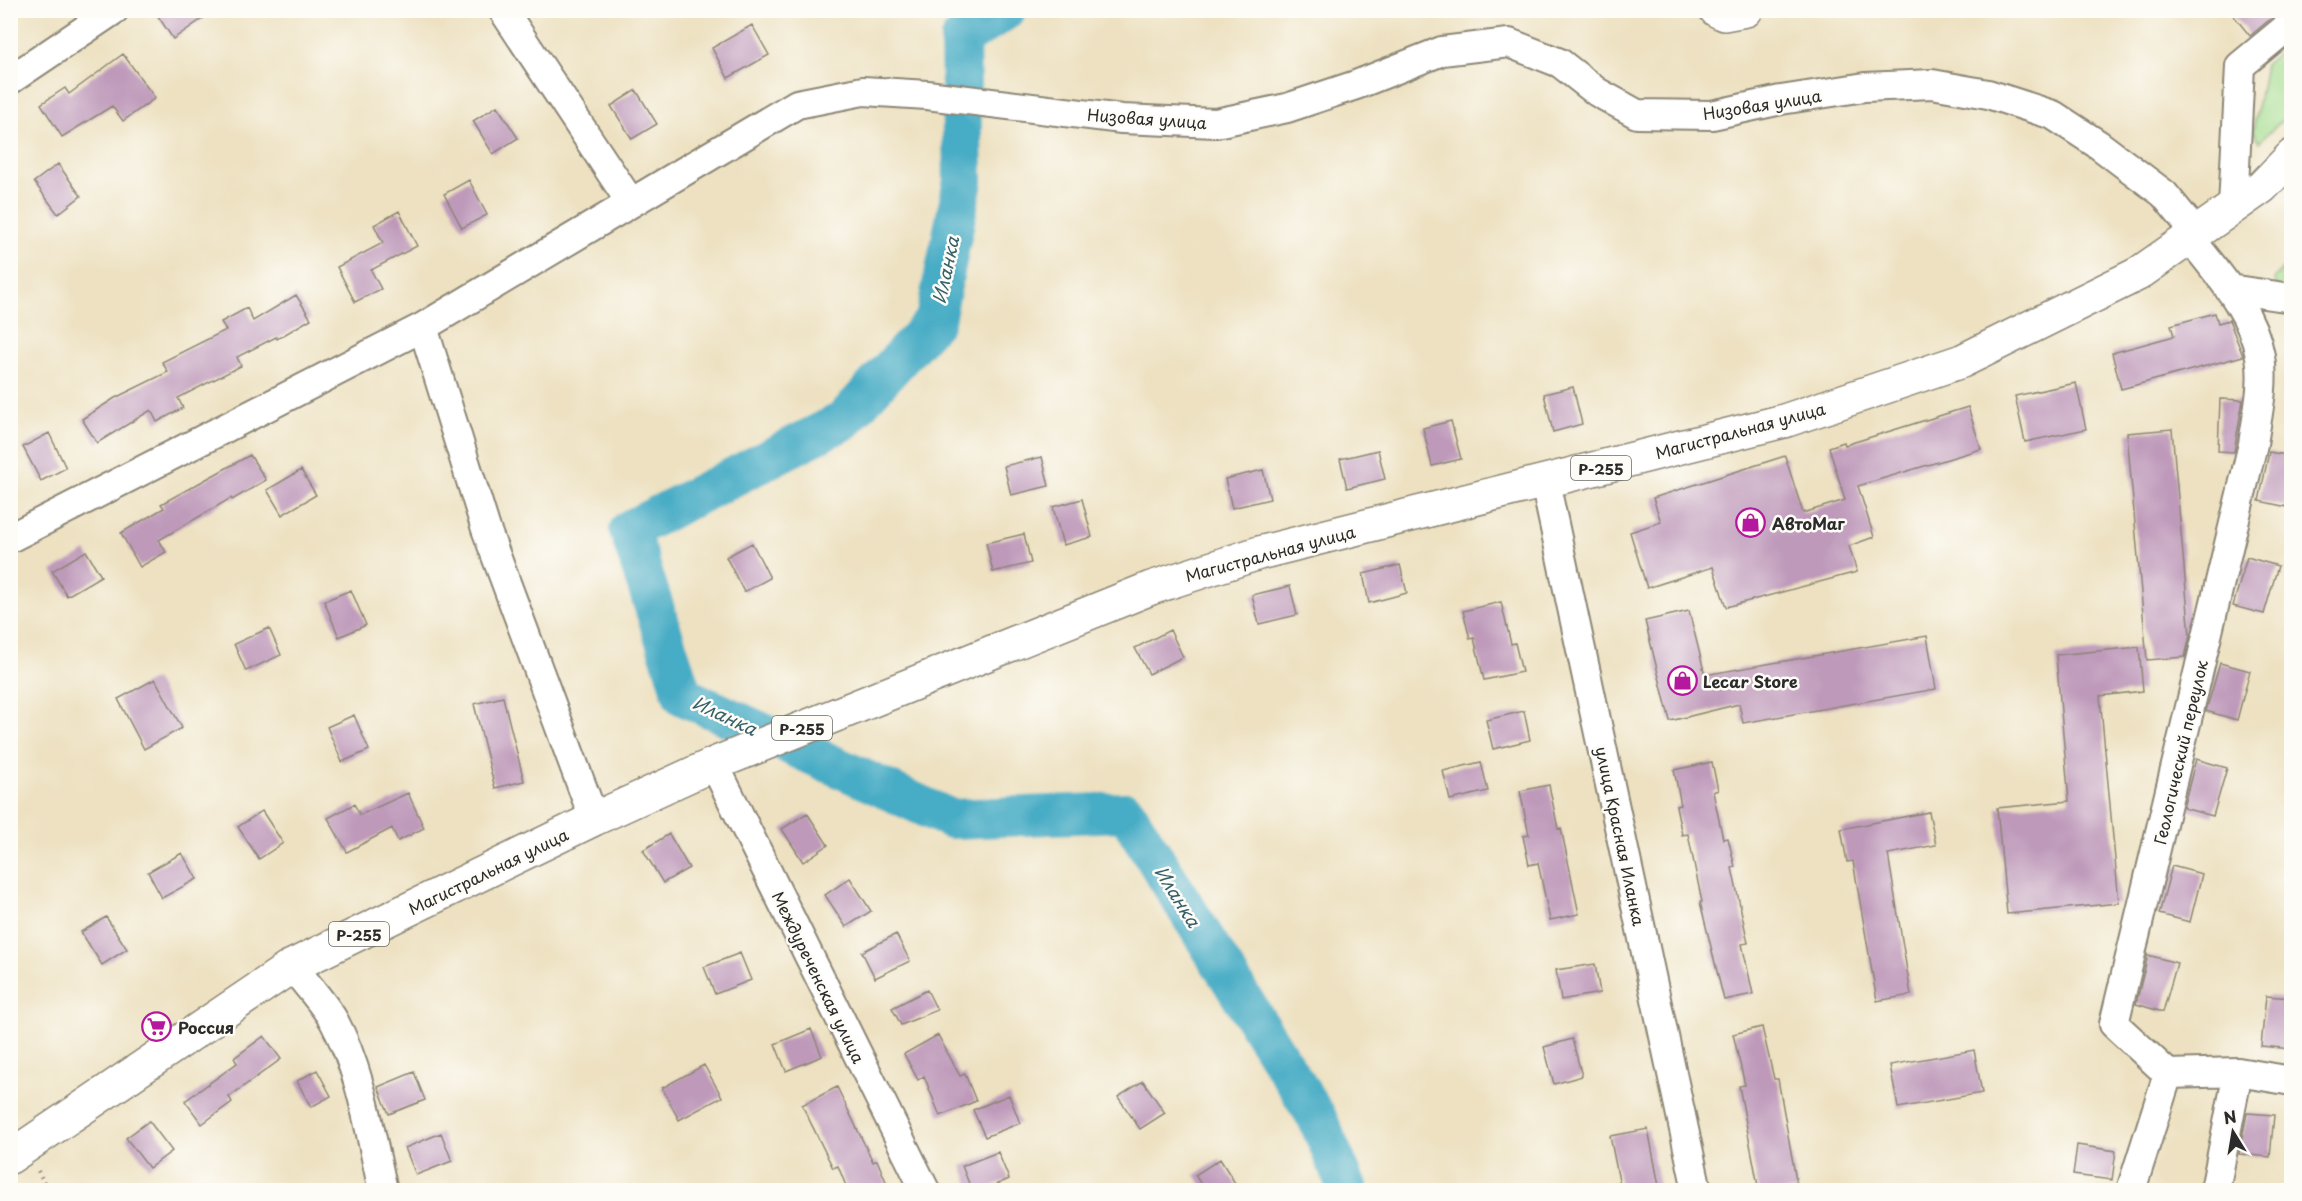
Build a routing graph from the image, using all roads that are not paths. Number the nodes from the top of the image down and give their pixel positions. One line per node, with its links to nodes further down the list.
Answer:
1 (114, 10): 6 (street)
2 (502, 10): 8 (street)
3 (1716, 10): 4 (main road)
4 (1746, 10)
5 (2292, 23): 9 (street)
6 (10, 80)
7 (2292, 156): 9 (main road, Магистральная улица / Р-255)
8 (631, 203): 10 (street, Низовая улица); 13 (street, Низовая улица)
9 (2233, 207): 10 (main road, Магистральная улица / Р-255)
10 (2193, 235): 11 (street, Геологический переулок); 14 (main road, Магистральная улица / Р-255)
11 (2229, 289): 12 (street); 20 (street, Геологический переулок)
12 (2292, 298)
13 (423, 327): 15 (street, Низовая улица); 17 (street)
14 (1545, 482): 16 (main road, Магистральная улица / Р-255); 25 (street, улица Красная Иланка)
15 (10, 538)
16 (724, 761): 17 (main road, Магистральная улица / Р-255); 24 (street, Междуреченская улица)
17 (594, 819): 18 (main road, Магистральная улица / Р-255)
18 (292, 966): 22 (main road, Магистральная улица / Р-255); 23 (street)
19 (2238, 1072): 20 (street); 21 (street); 27 (street)
20 (2168, 1074): 26 (street)
21 (2292, 1081)
22 (10, 1157)
23 (383, 1191)
24 (925, 1191)
25 (1697, 1191)
26 (2131, 1191)
27 (2215, 1191)

